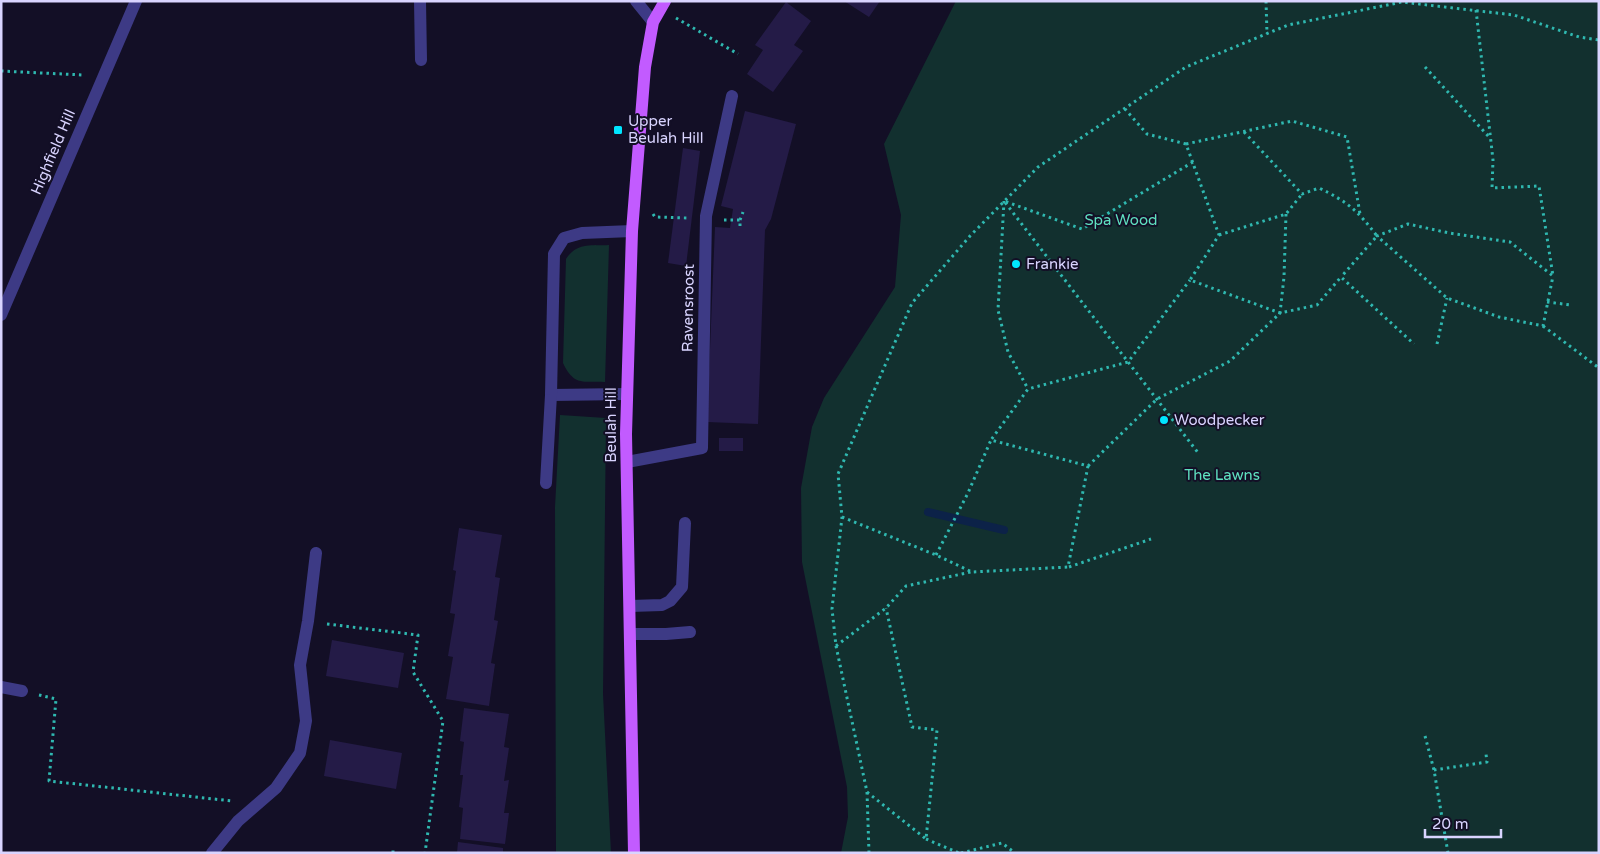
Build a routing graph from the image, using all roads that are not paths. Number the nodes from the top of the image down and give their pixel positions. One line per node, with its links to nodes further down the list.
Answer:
1 (136, 1): 9 (street, Highfield Hill)
2 (420, 1): 6 (street)
3 (636, 1): 5 (street)
4 (663, 5): 5 (main road, Beulah Hill)
5 (653, 22): 8 (main road, Beulah Hill)
6 (421, 60)
7 (732, 96): 12 (street, Ravensroost)
8 (632, 231): 10 (main road, Beulah Hill); 11 (street)
9 (1, 315)
10 (626, 394): 11 (street); 12 (main road, Beulah Hill)
11 (550, 395): 13 (street)
12 (627, 462): 16 (main road, Beulah Hill)
13 (546, 483)
14 (686, 523): 16 (street)
15 (316, 553): 21 (street)
16 (630, 606): 18 (main road, Beulah Hill)
17 (690, 632): 18 (street)
18 (630, 634): 22 (main road, Beulah Hill)
19 (1, 687): 20 (street)
20 (22, 691)
21 (212, 853)
22 (634, 853)

